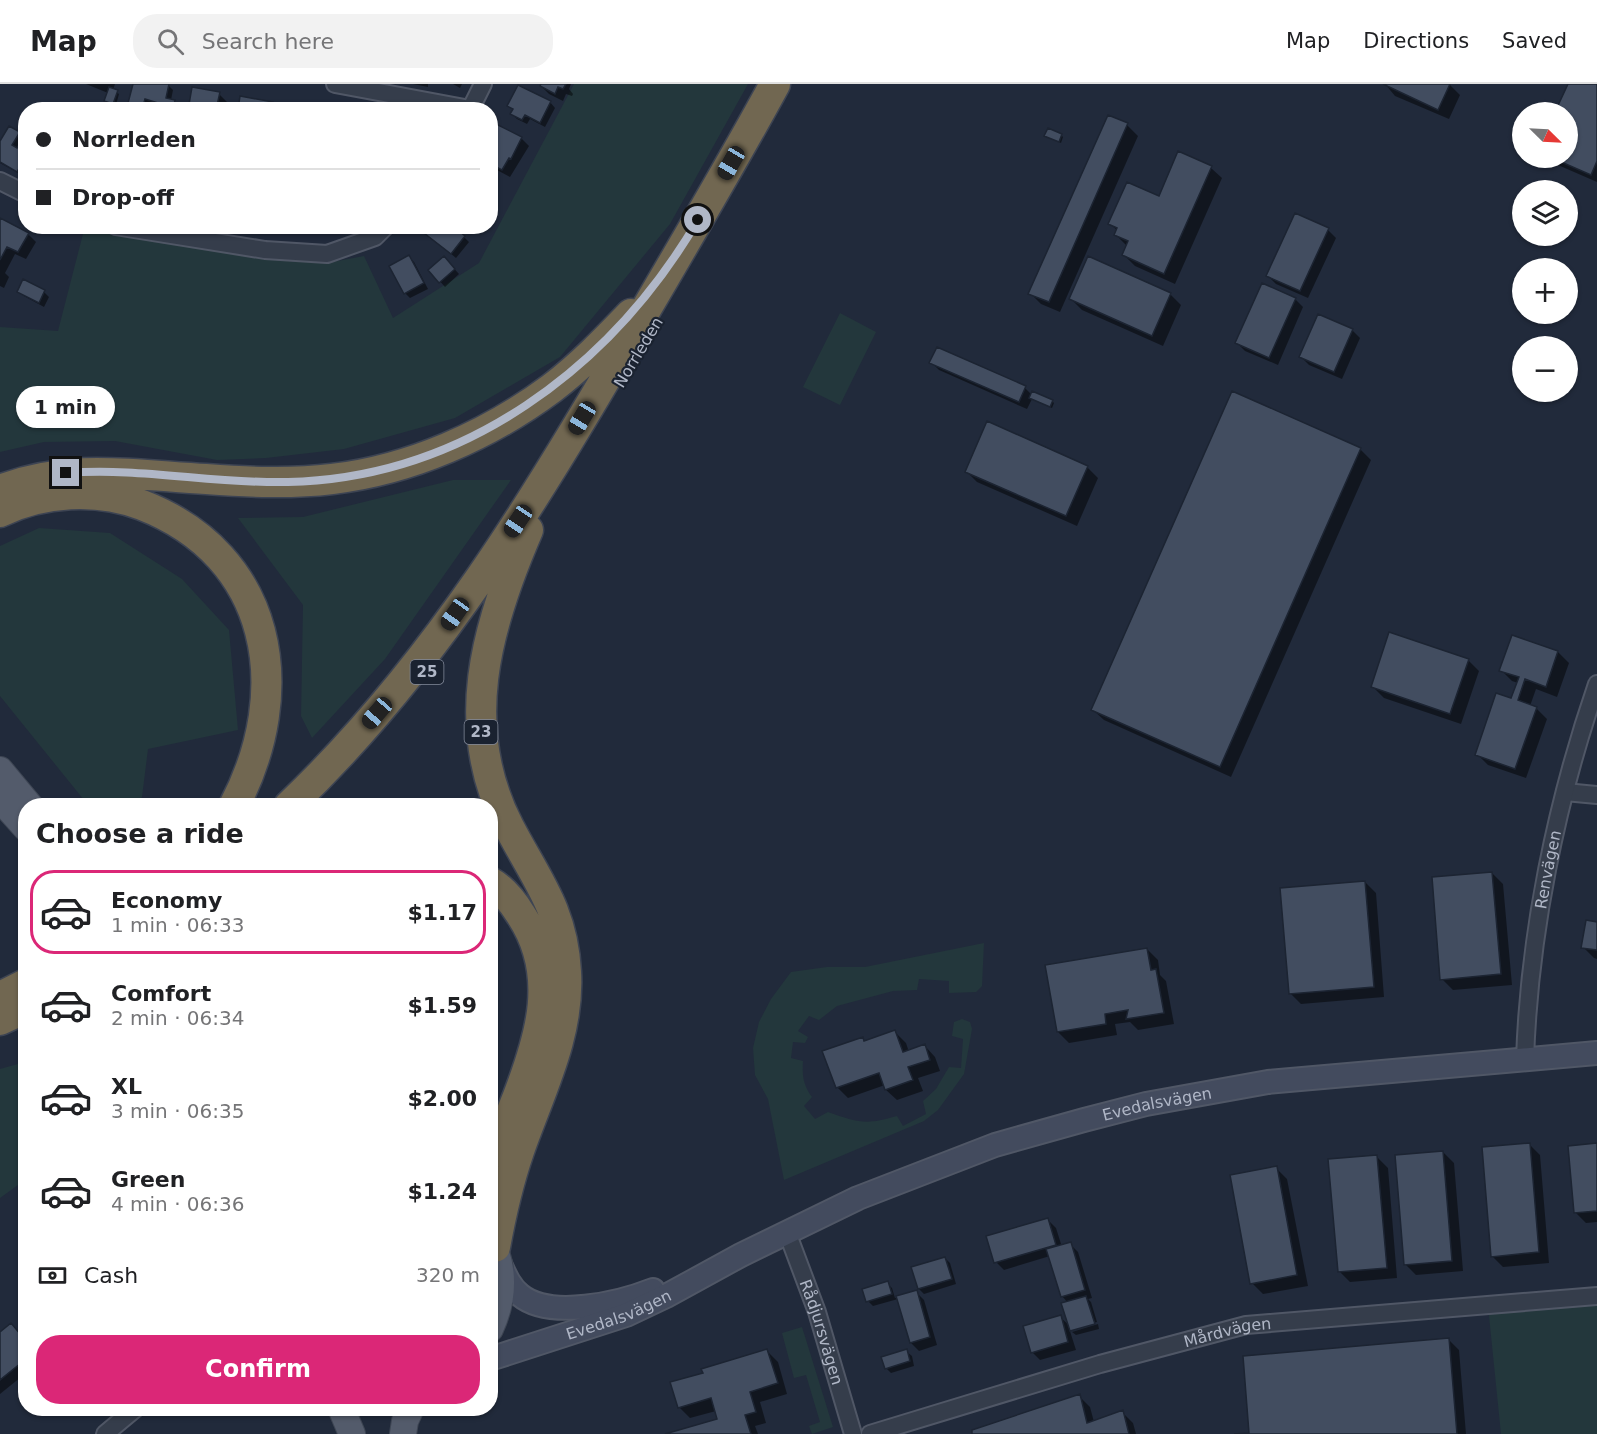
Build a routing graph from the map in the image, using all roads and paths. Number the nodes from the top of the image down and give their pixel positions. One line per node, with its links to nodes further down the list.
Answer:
1 (335, 84): 5 (street)
2 (483, 84): 6 (street)
3 (775, 84): 11 (highway, Norrleden)
4 (793, 84): 14 (highway, Norrleden / 23)
5 (432, 102)
6 (474, 102)
7 (0, 181): 8 (street)
8 (18, 190)
9 (165, 234): 10 (street)
10 (378, 234)
11 (676, 257): 12 (highway); 21 (highway, Norrleden / 25)
12 (0, 489)
13 (0, 512): 20 (highway)
14 (529, 527): 22 (highway, Norrleden / 25); 23 (highway, 23)
15 (1597, 684): 17 (street, Renvägen)
16 (0, 770): 19 (main road)
17 (1565, 792): 18 (street); 33 (street, Renvägen)
18 (1597, 795)
19 (23, 798)
20 (238, 798)
21 (297, 798)
22 (317, 798)
23 (496, 798)
24 (0, 799): 26 (main road)
25 (498, 803): 36 (highway, 23)
26 (18, 819)
27 (498, 886): 34 (highway)
28 (18, 988): 29 (highway)
29 (0, 997)
30 (18, 1012): 31 (highway)
31 (0, 1020)
32 (1597, 1053): 33 (street, Evedalsvägen)
33 (1526, 1060): 35 (street, Evedalsvägen)
34 (498, 1141)
35 (787, 1232): 37 (street, Evedalsvägen); 49 (street, Rådjursvägen)
36 (498, 1234)
37 (741, 1255): 38 (street, Evedalsvägen); 42 (street, Evedalsvägen)
38 (498, 1257)
39 (498, 1264): 41 (main road, 23)
40 (1597, 1296): 50 (street, Mårdvägen)
41 (498, 1306)
42 (498, 1356)
43 (126, 1416): 46 (street)
44 (344, 1416): 47 (main road)
45 (407, 1416): 48 (main road)
46 (105, 1434)
47 (352, 1434)
48 (403, 1434)
49 (853, 1434)
50 (870, 1434)

